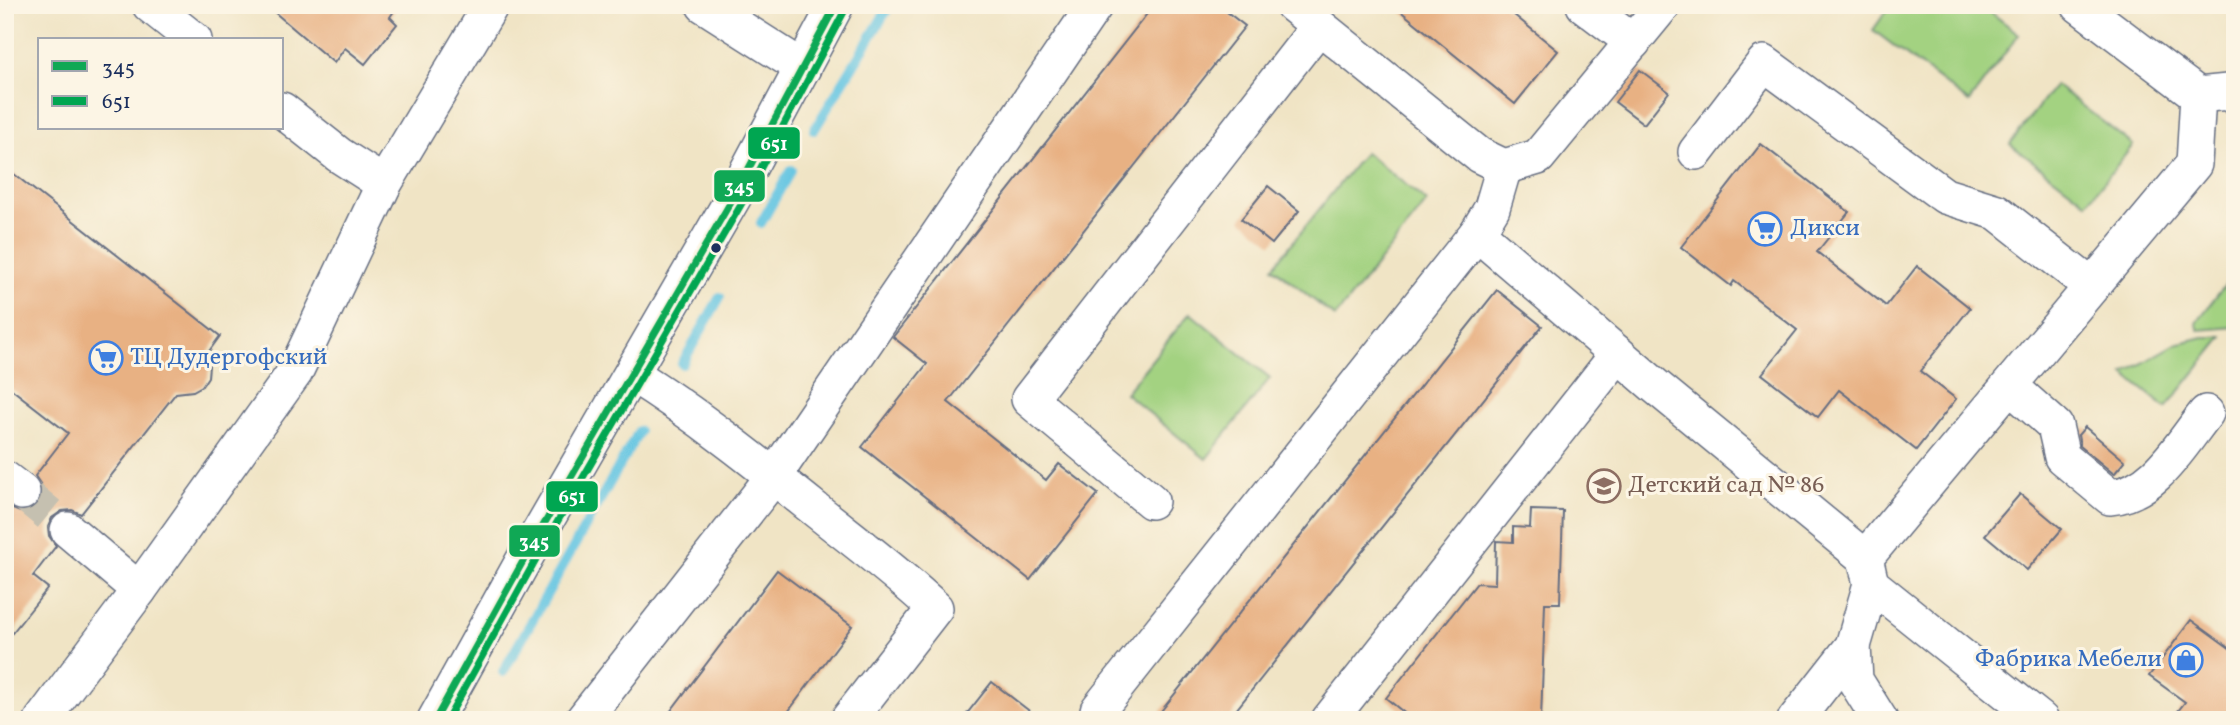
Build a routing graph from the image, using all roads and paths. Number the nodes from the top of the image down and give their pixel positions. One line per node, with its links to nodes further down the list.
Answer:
1 (150, 5): 10 (street)
2 (491, 5): 18 (street)
3 (704, 5): 12 (street)
4 (836, 5): 12 (street)
5 (1095, 5): 25 (street)
6 (1584, 5): 11 (street)
7 (1663, 5): 11 (street)
8 (2079, 5): 13 (street)
9 (1306, 16): 17 (street); 26 (street)
10 (191, 38)
11 (1633, 43): 17 (street)
12 (803, 68): 22 (street)
13 (2198, 95): 14 (street); 20 (street)
14 (2235, 97)
15 (284, 112): 18 (street)
16 (1696, 152): 20 (street)
17 (1504, 167): 19 (street)
18 (384, 184): 29 (street)
19 (1476, 233): 21 (street); 35 (street)
20 (2091, 286): 23 (street)
21 (1618, 355): 28 (street); 36 (street)
22 (632, 374): 25 (street); 31 (street)
23 (2010, 386): 24 (street); 28 (street)
24 (2206, 413)
25 (774, 476): 33 (street); 34 (street)
26 (1151, 501)
27 (68, 530): 29 (street)
28 (1868, 571): 30 (street); 39 (street)
29 (139, 590): 32 (street)
30 (1853, 646): 37 (street); 38 (street)
31 (436, 719)
32 (42, 720)
33 (583, 720)
34 (848, 720)
35 (1102, 720)
36 (1329, 720)
37 (1795, 720)
38 (1880, 720)
39 (2040, 720)

